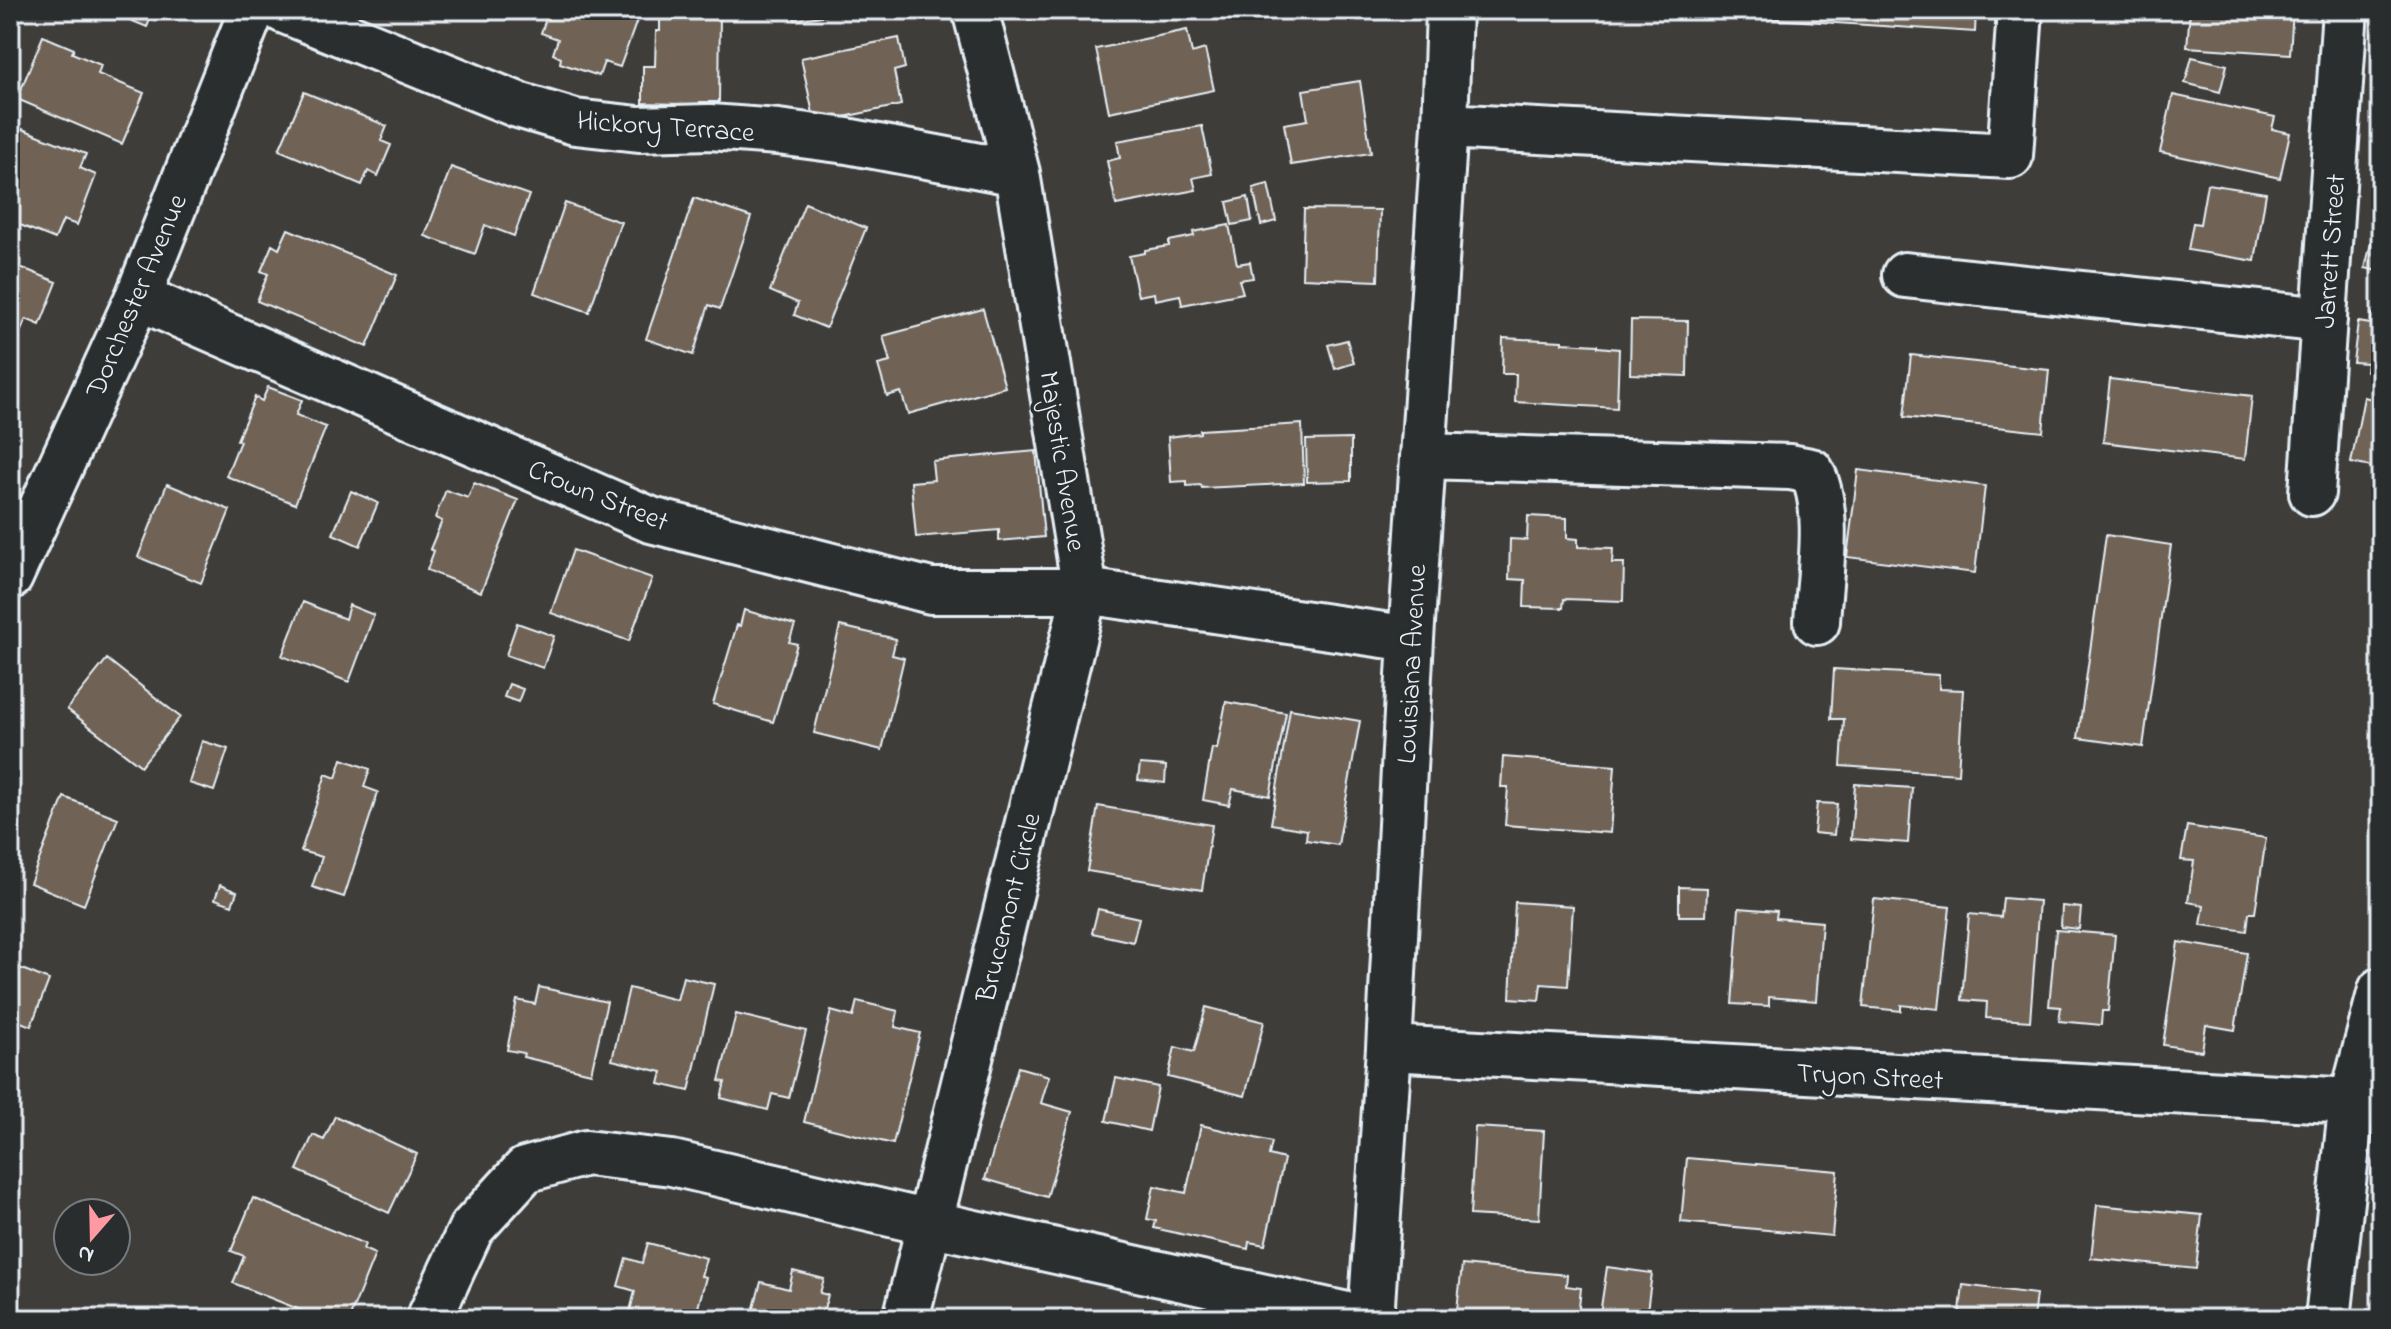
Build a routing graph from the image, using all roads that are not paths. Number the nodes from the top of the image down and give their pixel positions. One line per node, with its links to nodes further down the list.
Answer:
1 (252, 10): 10 (street, Dorchester Avenue)
2 (283, 10): 8 (street, Hickory Terrace)
3 (975, 10): 8 (street, Majestic Avenue)
4 (1449, 10): 7 (street, Louisiana Avenue)
5 (2020, 10): 7 (street)
6 (2345, 10): 11 (street, Jarrett Street)
7 (1445, 126): 12 (street, Louisiana Avenue)
8 (1017, 173): 15 (street, Majestic Avenue)
9 (1905, 275): 11 (street)
10 (138, 297): 14 (street, Dorchester Avenue); 15 (street, Crown Street)
11 (2324, 320): 13 (street, Jarrett Street)
12 (1423, 456): 16 (street); 17 (street, Louisiana Avenue)
13 (2312, 493)
14 (10, 577)
15 (1085, 591): 17 (street, Majestic Avenue); 21 (street, Brucemont Circle)
16 (1817, 622)
17 (1411, 639): 19 (street, Louisiana Avenue)
18 (2381, 990): 20 (street)
19 (1389, 1048): 20 (street, Tryon Street); 24 (street, Louisiana Avenue)
20 (2352, 1101): 25 (street)
21 (929, 1223): 22 (street); 23 (street, Brucemont Circle); 24 (street)
22 (429, 1319)
23 (906, 1319)
24 (1368, 1319)
25 (2328, 1319)

